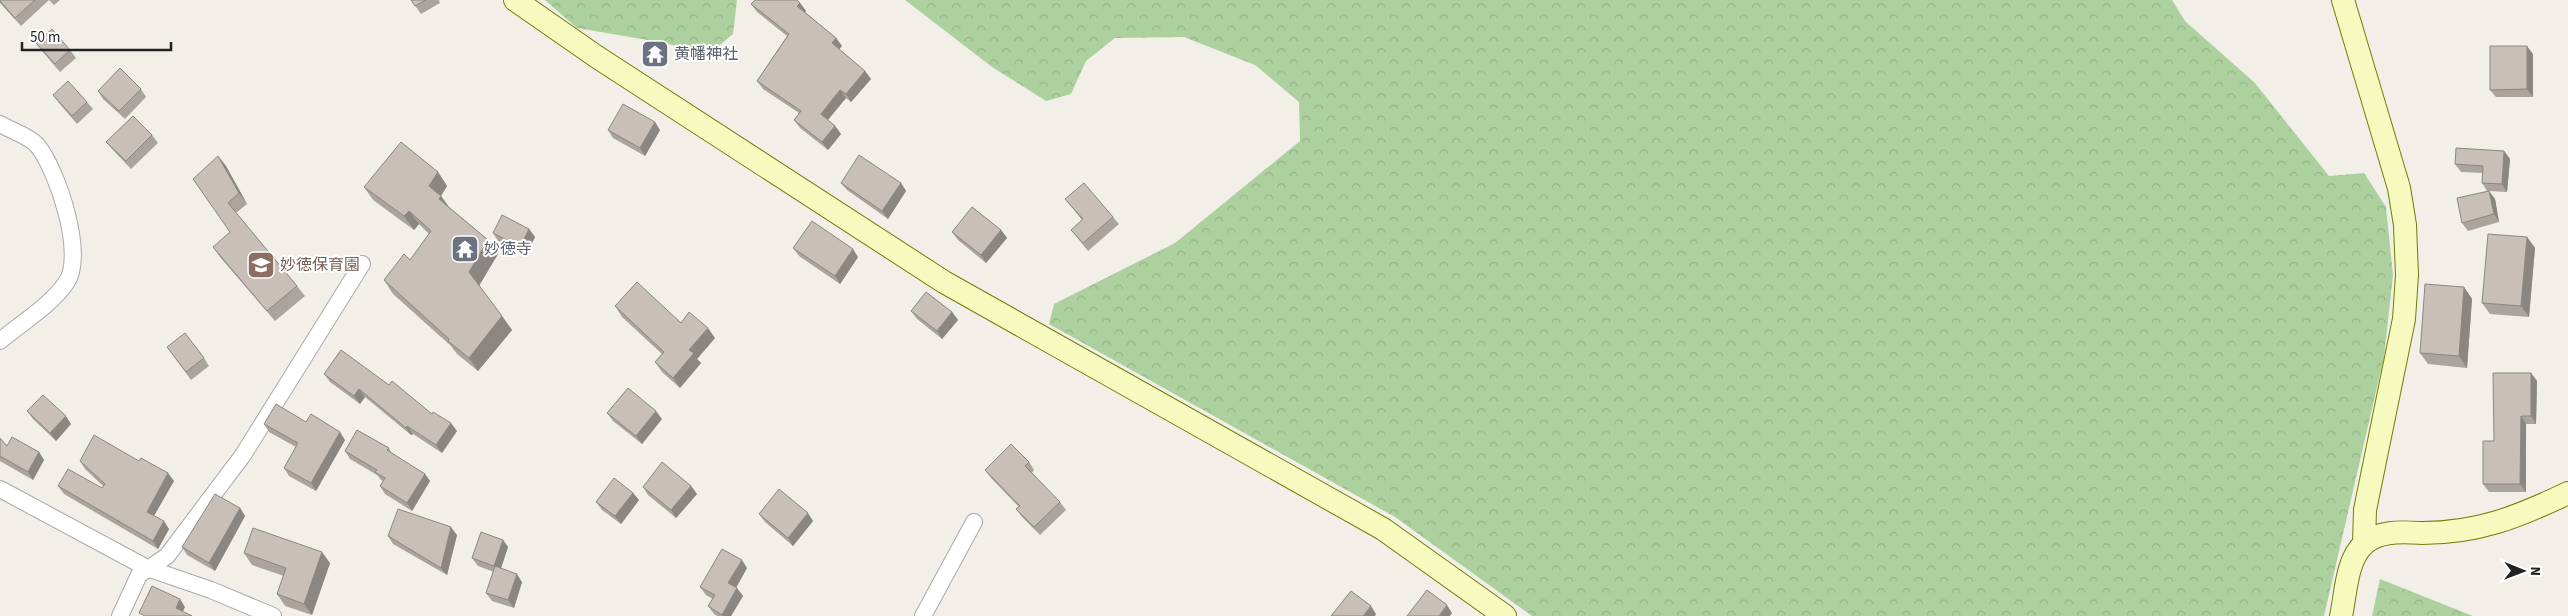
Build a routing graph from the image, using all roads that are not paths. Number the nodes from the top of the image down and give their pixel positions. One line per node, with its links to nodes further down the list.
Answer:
1 (515, 0): 14 (street)
2 (2343, 0): 9 (street)
3 (0, 124): 5 (street)
4 (362, 264): 10 (street)
5 (0, 341)
6 (0, 489): 10 (street)
7 (2568, 493): 9 (street)
8 (974, 522): 13 (street)
9 (2364, 543): 15 (street)
10 (147, 568): 11 (street); 12 (street)
11 (120, 616)
12 (273, 616)
13 (923, 616)
14 (1505, 616)
15 (2341, 616)

